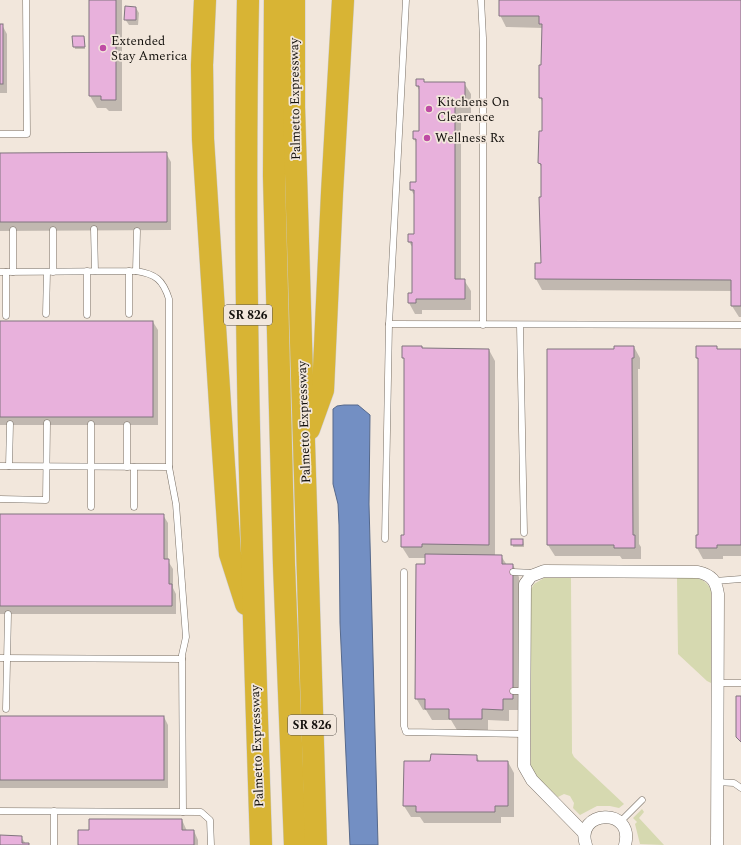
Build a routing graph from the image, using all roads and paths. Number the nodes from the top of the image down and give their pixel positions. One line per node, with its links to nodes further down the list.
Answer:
1 (26, 0): 10 (lane)
2 (205, 0): 50 (highway)
3 (248, 0): 50 (highway, Palmetto Expressway / SR 826)
4 (262, 0): 69 (highway)
5 (275, 0): 70 (highway)
6 (294, 0): 32 (highway, Palmetto Expressway / SR 826)
7 (343, 0): 32 (highway)
8 (406, 0): 24 (lane)
9 (481, 0): 25 (lane)
10 (0, 134)
11 (94, 229): 15 (lane)
12 (12, 230): 17 (lane)
13 (53, 230): 18 (lane)
14 (137, 231): 16 (lane)
15 (95, 271): 16 (lane); 19 (lane)
16 (133, 271): 21 (lane); 38 (lane)
17 (6, 272): 18 (lane); 23 (lane)
18 (50, 272): 19 (lane); 20 (lane)
19 (87, 272): 22 (lane)
20 (46, 314)
21 (129, 314)
22 (87, 315)
23 (6, 316)
24 (389, 324): 25 (lane); 43 (lane)
25 (483, 325): 26 (lane)
26 (520, 325): 27 (lane); 42 (lane)
27 (741, 325)
28 (47, 423): 35 (lane)
29 (10, 424): 34 (lane)
30 (91, 424): 36 (lane)
31 (127, 425): 37 (lane)
32 (305, 441): 71 (highway, Palmetto Expressway / SR 826)
33 (0, 466): 34 (lane)
34 (9, 466): 35 (lane)
35 (47, 466): 36 (lane); 39 (lane)
36 (92, 466): 37 (lane); 40 (lane)
37 (131, 467): 38 (lane); 41 (lane)
38 (170, 467): 53 (lane)
39 (0, 500)
40 (91, 507)
41 (134, 507)
42 (524, 533)
43 (385, 539)
44 (404, 572): 57 (lane)
45 (513, 572): 46 (lane)
46 (536, 573): 48 (street); 57 (street)
47 (741, 579): 48 (lane)
48 (715, 580): 54 (street)
49 (8, 614): 52 (lane)
50 (254, 630): 68 (highway, Palmetto Expressway / SR 826)
51 (0, 658): 52 (lane)
52 (7, 658): 53 (lane); 56 (lane)
53 (182, 659): 63 (lane)
54 (717, 683): 55 (lane); 58 (street)
55 (741, 683)
56 (6, 709)
57 (524, 734): 65 (street)
58 (718, 782): 59 (lane); 74 (street)
59 (741, 788)
60 (642, 800): 64 (lane)
61 (0, 811): 62 (lane)
62 (54, 811): 63 (lane); 66 (lane)
63 (183, 812): 67 (lane)
64 (623, 826): 65 (street); 72 (street); 73 (street)
65 (583, 841)
66 (54, 845)
67 (211, 845)
68 (261, 845)
69 (281, 845)
70 (295, 845)
71 (316, 845)
72 (625, 845)
73 (632, 845)
74 (718, 845)

